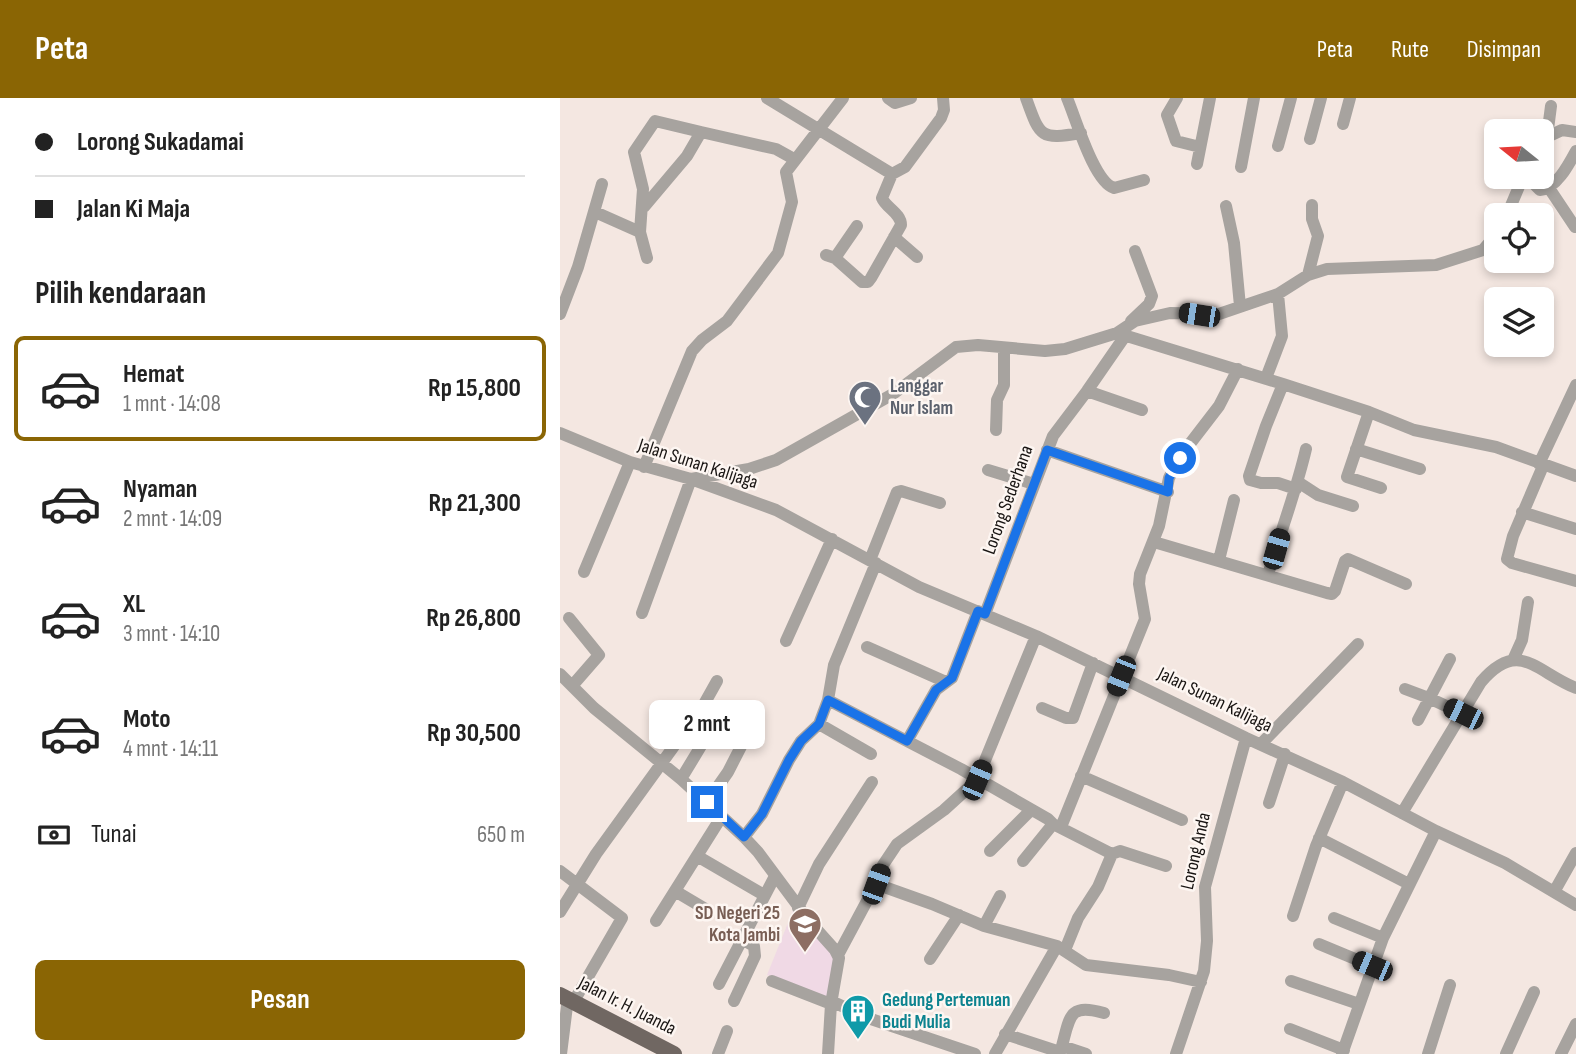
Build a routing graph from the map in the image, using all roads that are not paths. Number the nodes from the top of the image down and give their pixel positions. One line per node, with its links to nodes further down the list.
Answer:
1 (767, 98): 17 (street)
2 (843, 98): 17 (street)
3 (887, 98): 4 (street)
4 (911, 98)
5 (943, 98): 29 (street)
6 (1026, 98): 20 (street)
7 (1067, 98): 20 (street)
8 (1177, 98): 24 (street)
9 (1210, 98): 24 (street)
10 (1254, 98): 28 (street)
11 (1291, 98): 23 (street)
12 (1321, 98): 22 (street)
13 (1350, 98): 16 (street)
14 (1551, 106): 15 (street)
15 (1548, 119)
16 (1343, 124)
17 (818, 130): 26 (street); 29 (street)
18 (701, 132): 26 (street); 36 (street); 36 (street)
19 (1576, 132): 21 (street)
20 (1081, 133): 30 (street)
21 (1554, 135)
22 (1310, 139)
23 (1278, 146)
24 (1200, 147): 27 (street)
25 (1576, 151): 31 (street)
26 (794, 159): 67 (street)
27 (1197, 164)
28 (1241, 167)
29 (892, 174): 41 (street)
30 (1144, 180)
31 (1554, 182)
32 (603, 184): 37 (street)
33 (1550, 189): 39 (street)
34 (1312, 205): 46 (street)
35 (1226, 206): 48 (street)
36 (643, 207): 40 (street)
37 (596, 212): 40 (street); 49 (street)
38 (857, 226): 41 (street)
39 (1575, 228)
40 (640, 232): 45 (street)
41 (894, 237): 44 (street)
42 (1484, 249): 46 (street)
43 (1135, 251): 50 (street, Lorong Sederhana)
44 (917, 257)
45 (647, 258)
46 (1308, 275): 47 (street)
47 (1279, 294): 48 (street); 53 (street)
48 (1240, 306): 50 (street)
49 (560, 314)
50 (1123, 331): 51 (street); 52 (street); 56 (street, Lorong Sederhana)
51 (1004, 348): 60 (street); 71 (street)
52 (1238, 369): 53 (street); 75 (street)
53 (1266, 378): 54 (street)
54 (1283, 384): 59 (street); 73 (street)
55 (1576, 385): 57 (street)
56 (1087, 391): 58 (street); 64 (street, Lorong Sederhana)
57 (1571, 405): 66 (street)
58 (1142, 410)
59 (1369, 412): 63 (street); 66 (street)
60 (996, 430)
61 (560, 434): 65 (street, Jalan Sunan Kalijaga)
62 (1306, 449): 73 (street)
63 (1356, 449): 68 (street); 74 (street)
64 (1047, 450): 72 (street, Lorong Sederhana); 75 (street)
65 (630, 462): 67 (street, Jalan Sunan Kalijaga); 85 (street)
66 (1541, 465): 70 (street); 79 (street)
67 (644, 467): 71 (street, Jalan Sunan Kalijaga)
68 (1420, 469)
69 (988, 470): 72 (street)
70 (1576, 476)
71 (691, 479): 81 (street, Jalan Sunan Kalijaga); 90 (street)
72 (1034, 484): 91 (street, Lorong Sederhana)
73 (1297, 486): 78 (street); 86 (street)
74 (1381, 488)
75 (1168, 492): 82 (street)
76 (1234, 499): 83 (street)
77 (940, 503): 84 (street)
78 (1353, 506)
79 (1522, 513): 80 (street); 87 (street)
80 (1576, 529)
81 (832, 539): 84 (street, Jalan Sunan Kalijaga); 94 (street)
82 (1154, 542): 83 (street); 101 (street)
83 (1219, 561): 86 (street)
84 (873, 562): 91 (street, Jalan Sunan Kalijaga); 108 (street)
85 (584, 572)
86 (1268, 575): 88 (street)
87 (1576, 581)
88 (1406, 584)
89 (1528, 602): 98 (street)
90 (642, 613)
91 (981, 613): 93 (street, Jalan Sunan Kalijaga); 103 (street, Lorong Sederhana)
92 (569, 618): 104 (street)
93 (1036, 636): 99 (street, Jalan Sunan Kalijaga); 125 (street)
94 (786, 641)
95 (1358, 644): 118 (street)
96 (867, 647): 103 (street)
97 (1450, 659): 107 (street)
98 (1513, 660): 105 (street); 111 (street)
99 (1093, 663): 101 (street, Jalan Sunan Kalijaga); 110 (street)
100 (560, 674): 104 (street)
101 (1121, 676): 116 (street, Jalan Sunan Kalijaga); 123 (street)
102 (717, 681): 109 (street)
103 (946, 682): 117 (street, Lorong Sederhana)
104 (572, 686): 122 (street)
105 (1576, 688)
106 (1405, 689): 107 (street)
107 (1429, 698): 111 (street); 113 (street)
108 (828, 700): 114 (street); 117 (street)
109 (703, 706): 112 (street); 122 (street)
110 (1042, 708)
111 (1463, 714): 131 (street)
112 (724, 715)
113 (1418, 720)
114 (819, 724): 120 (street); 136 (street)
115 (750, 729): 128 (street)
116 (1246, 738): 118 (street, Jalan Sunan Kalijaga); 171 (street, Lorong Anda)
117 (907, 741): 125 (street)
118 (1261, 744): 121 (street, Jalan Sunan Kalijaga)
119 (701, 746): 124 (street)
120 (871, 754)
121 (1285, 754): 127 (street, Jalan Sunan Kalijaga); 129 (street)
122 (662, 763): 124 (street); 146 (street)
123 (1081, 776): 133 (street); 134 (street)
124 (681, 779): 128 (street)
125 (977, 780): 130 (street); 147 (street)
126 (872, 782): 154 (street)
127 (1343, 782): 131 (street, Jalan Sunan Kalijaga); 137 (street)
128 (707, 802): 132 (street)
129 (1269, 803)
130 (1031, 810): 134 (street); 138 (street)
131 (1402, 813): 135 (street, Jalan Sunan Kalijaga)
132 (722, 816): 136 (street); 141 (street)
133 (1182, 820)
134 (1057, 825): 140 (street); 142 (street)
135 (1436, 831): 148 (street); 150 (street, Jalan Sunan Kalijaga)
136 (744, 837): 145 (street)
137 (1319, 838): 148 (street); 158 (street)
138 (990, 851)
139 (1576, 853): 150 (street)
140 (1112, 854): 143 (street); 165 (street)
141 (697, 856): 149 (street); 151 (street)
142 (1023, 861)
143 (1166, 866)
144 (560, 871): 146 (street)
145 (775, 876): 151 (street); 154 (street)
146 (578, 884): 156 (street); 175 (street)
147 (876, 884): 157 (street); 166 (street)
148 (1409, 884): 163 (street)
149 (675, 891): 155 (street); 160 (street)
150 (1554, 892): 153 (street, Jalan Sunan Kalijaga)
151 (764, 895): 162 (street)
152 (1000, 896): 161 (street)
153 (1576, 905)
154 (799, 908): 166 (street)
155 (707, 910)
156 (560, 912)
157 (959, 915): 161 (street); 167 (street)
158 (1293, 916)
159 (1334, 918): 163 (street)
160 (656, 922)
161 (984, 926): 165 (street)
162 (742, 939): 172 (street); 176 (street)
163 (1383, 939): 168 (street)
164 (1319, 944): 168 (street)
165 (1061, 948): 171 (street); 183 (street)
166 (838, 955): 177 (street)
167 (930, 959)
168 (1372, 966): 178 (street)
169 (772, 981): 177 (street)
170 (1292, 981): 178 (street)
171 (1201, 982): 193 (street, Lorong Anda)
172 (719, 984)
173 (1450, 985): 194 (street)
174 (1534, 992): 195 (street)
175 (567, 998): 186 (street); 187 (main road, Jalan Ir. H. Juanda)
176 (734, 1001)
177 (831, 1002): 189 (street); 190 (street)
178 (1359, 1004): 185 (street)
179 (1104, 1013): 184 (street)
180 (1576, 1024): 196 (street)
181 (1290, 1029): 185 (street)
182 (727, 1031): 188 (street)
183 (1005, 1034): 184 (street); 191 (street)
184 (1060, 1050): 192 (street)
185 (1343, 1052)
186 (561, 1054)
187 (674, 1054)
188 (718, 1054)
189 (828, 1054)
190 (975, 1054)
191 (995, 1054)
192 (1086, 1054)
193 (1176, 1054)
194 (1428, 1054)
195 (1506, 1054)
196 (1561, 1054)

